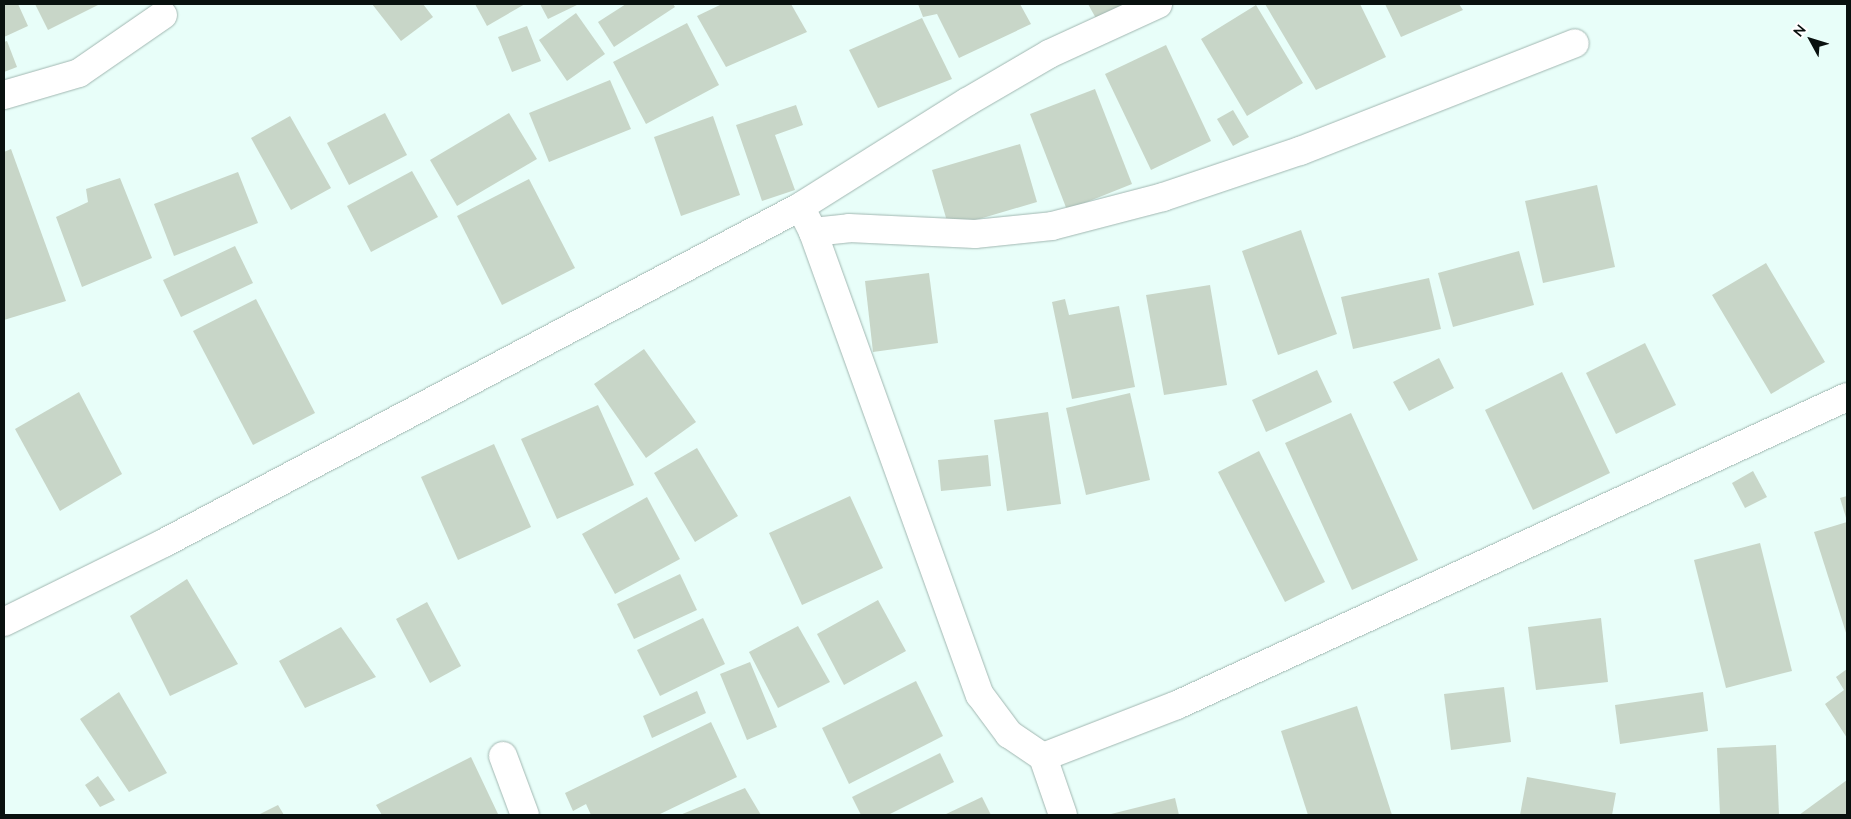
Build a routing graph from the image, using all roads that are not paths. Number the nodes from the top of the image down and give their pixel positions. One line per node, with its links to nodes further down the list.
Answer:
1 (1158, 4): 5 (street)
2 (162, 15): 4 (street)
3 (1575, 43): 6 (street)
4 (4, 95)
5 (800, 208): 6 (street); 8 (street)
6 (813, 232): 10 (street)
7 (1847, 397): 10 (street)
8 (4, 622)
9 (503, 756): 11 (street)
10 (1043, 757): 12 (street)
11 (526, 815)
12 (1063, 815)

